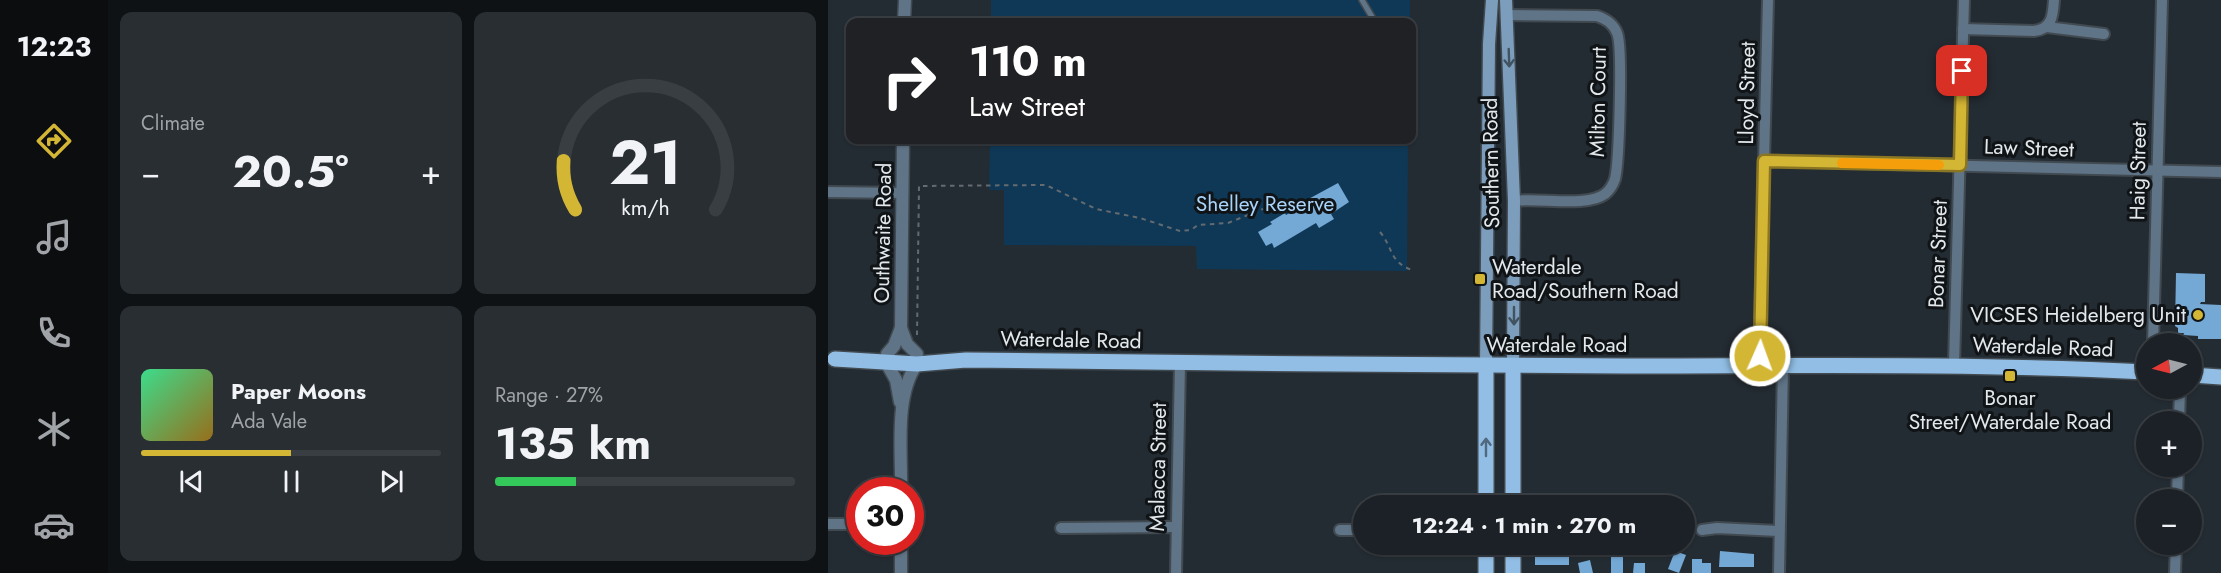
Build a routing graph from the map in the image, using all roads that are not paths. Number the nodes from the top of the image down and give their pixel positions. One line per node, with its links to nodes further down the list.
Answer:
1 (905, 0): 10 (street)
2 (1362, 0): 11 (lane)
3 (1492, 0): 30 (main road, Southern Road)
4 (1506, 0): 9 (main road, Southern Road)
5 (1768, 0): 16 (street, Lloyd Street)
6 (1964, 0): 13 (street, Bonar Street)
7 (2054, 0): 12 (street)
8 (2162, 0): 18 (street, Haig Street)
9 (1508, 15): 22 (main road, Southern Road, one-way to 22); 22 (street, Milton Court)
10 (904, 18)
11 (1372, 18)
12 (2047, 27): 13 (street); 14 (street)
13 (1963, 29): 17 (street, Bonar Street)
14 (2104, 34)
15 (903, 144): 21 (street, Outhwaite Road)
16 (1764, 161): 17 (street, Law Street); 32 (street, Lloyd Street)
17 (1960, 165): 18 (street, Law Street); 29 (street, Bonar Street)
18 (2158, 171): 19 (street, Law Street); 24 (street, Haig Street)
19 (2221, 172)
20 (828, 192): 21 (street)
21 (903, 193): 23 (street, Outhwaite Road)
22 (1514, 201): 31 (main road, Southern Road, one-way to 31)
23 (901, 328): 25 (street, Outhwaite Road); 27 (street, Outhwaite Road)
24 (2153, 333)
25 (917, 353): 27 (main road, Waterdale Road); 28 (main road, Waterdale Road); 37 (street)
26 (831, 359): 27 (main road, Waterdale Road)
27 (887, 359): 37 (street)
28 (1180, 362): 30 (main road, Waterdale Road); 43 (street, Malacca Street)
29 (1954, 365): 33 (main road, Waterdale Road); 34 (main road, Waterdale Road)
30 (1486, 366): 31 (main road, Waterdale Road); 39 (main road, Southern Road, one-way to 30)
31 (1513, 366): 32 (main road, Waterdale Road); 40 (main road, Southern Road)
32 (1759, 366): 33 (main road, Waterdale Road)
33 (1783, 366): 48 (street)
34 (2136, 371)
35 (2202, 376): 36 (main road)
36 (2221, 377)
37 (902, 409): 38 (street)
38 (901, 477)
39 (1486, 495)
40 (1513, 495)
41 (828, 524): 42 (street)
42 (846, 524)
43 (1176, 527): 44 (street); 54 (street, Malacca Street)
44 (1061, 528)
45 (1340, 530): 46 (street)
46 (1353, 530)
47 (1702, 530): 48 (street)
48 (1778, 531): 57 (street)
49 (901, 555): 53 (street)
50 (1486, 555): 55 (main road)
51 (1513, 555): 56 (main road)
52 (2176, 555): 58 (street)
53 (901, 573)
54 (1176, 573)
55 (1486, 573)
56 (1513, 573)
57 (1779, 573)
58 (2175, 573)

